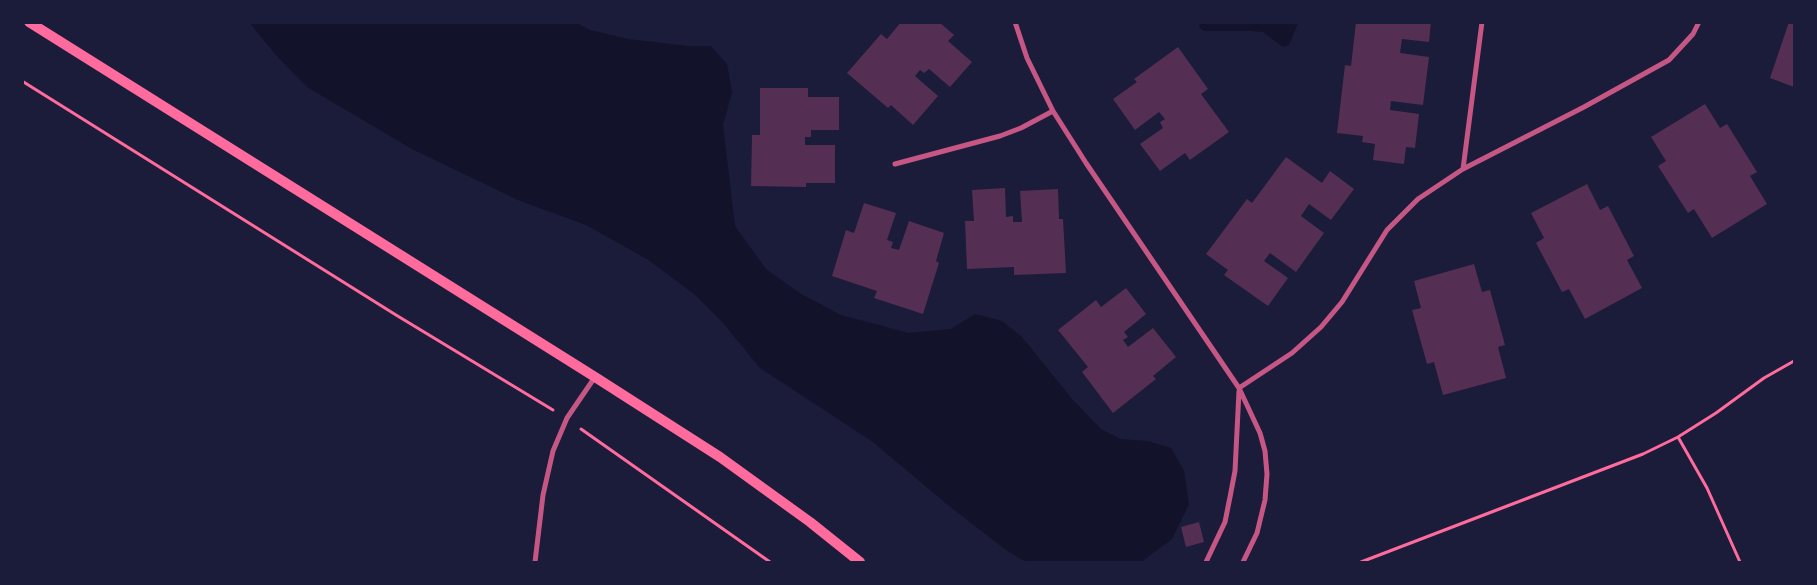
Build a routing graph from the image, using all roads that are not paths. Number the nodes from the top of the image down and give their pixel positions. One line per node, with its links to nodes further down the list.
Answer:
1 (29, 22): 8 (main road)
2 (1015, 22): 5 (street)
3 (1482, 22): 7 (street)
4 (1699, 22): 7 (street)
5 (1053, 111): 6 (street); 9 (street)
6 (895, 164)
7 (1463, 169): 9 (street)
8 (596, 376): 10 (street); 11 (main road)
9 (1239, 388): 12 (street); 13 (street)
10 (535, 562)
11 (860, 562)
12 (1206, 562)
13 (1244, 562)

